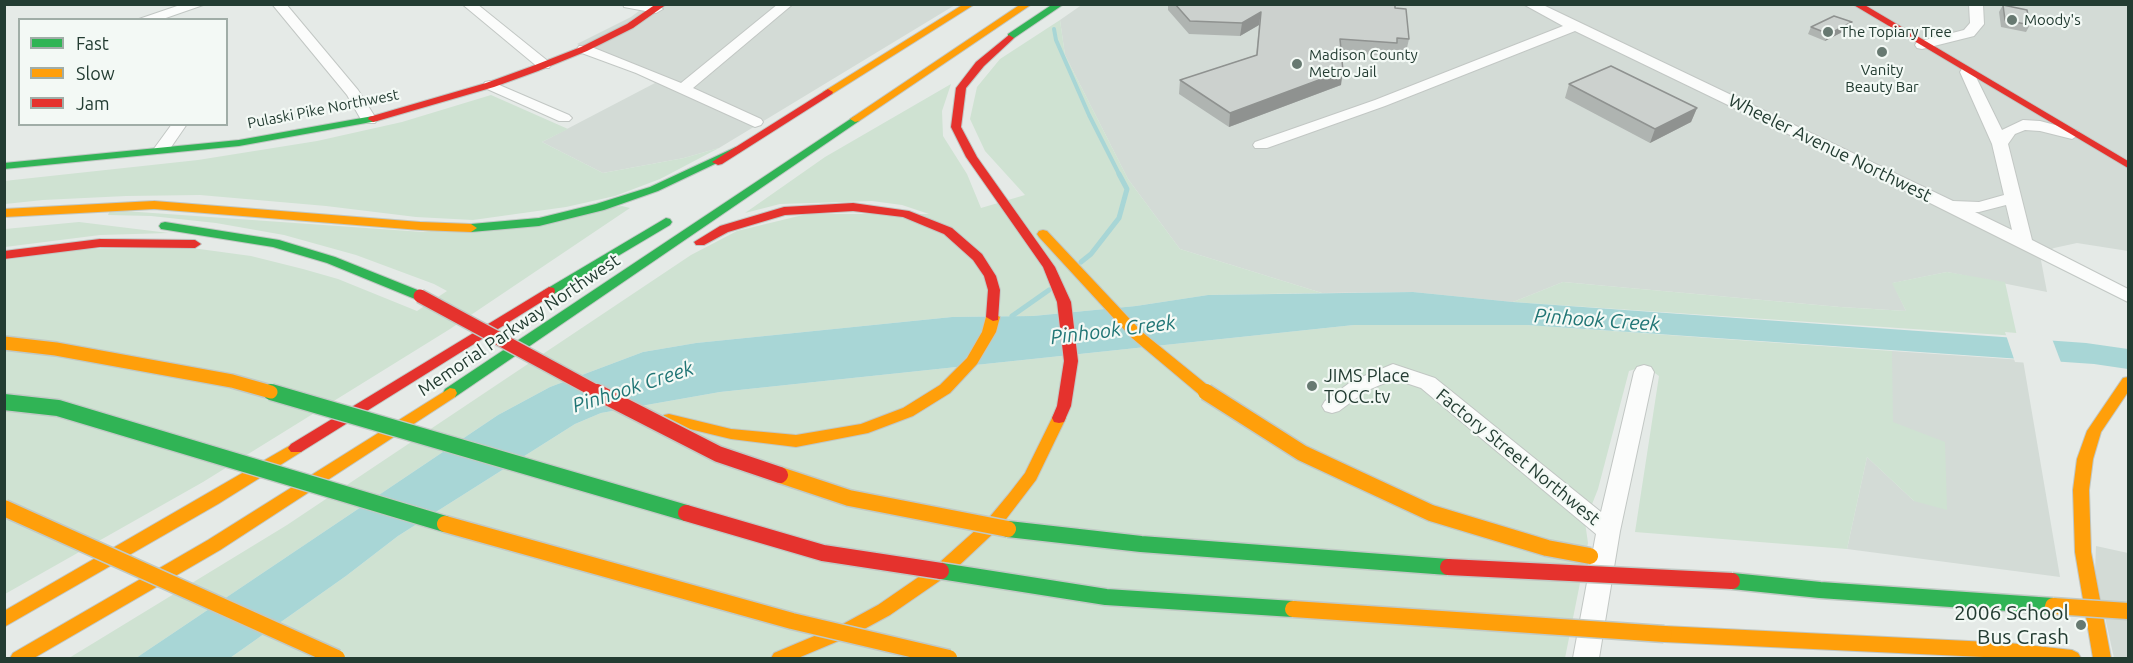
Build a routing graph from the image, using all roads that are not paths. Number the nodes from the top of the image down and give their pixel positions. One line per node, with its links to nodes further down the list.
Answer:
1 (200, 4): 14 (street)
2 (278, 4): 27 (street)
3 (468, 4): 20 (street)
4 (628, 4): 13 (street)
5 (788, 4): 25 (street)
6 (971, 4): 35 (main road)
7 (1004, 4): 17 (main road)
8 (1028, 4): 33 (main road, Memorial Parkway Northwest)
9 (1060, 4): 16 (main road)
10 (1529, 4): 15 (street, Wheeler Avenue Northwest)
11 (1856, 4): 18 (main road)
12 (1976, 4): 18 (street)
13 (659, 7): 19 (main road, Pulaski Pike Northwest)
14 (150, 18)
15 (1575, 26): 32 (street); 41 (street, Wheeler Avenue Northwest)
16 (1009, 38): 21 (main road); 39 (main road)
17 (943, 43)
18 (1922, 45): 22 (main road)
19 (584, 49): 20 (main road, Pulaski Pike Northwest); 25 (street)
20 (544, 65): 23 (main road, Pulaski Pike Northwest)
21 (955, 71)
22 (1967, 72): 30 (main road); 31 (street)
23 (490, 85): 26 (street); 27 (main road, Pulaski Pike Northwest)
24 (926, 88): 33 (main road)
25 (682, 89): 28 (street)
26 (564, 118)
27 (369, 120): 34 (main road, Pulaski Pike Northwest)
28 (755, 122)
29 (179, 126): 34 (street)
30 (2073, 134): 31 (street); 36 (main road)
31 (2000, 144): 38 (street)
32 (1262, 145)
33 (817, 146): 51 (main road, Memorial Parkway Northwest)
34 (161, 150): 37 (main road, Pulaski Pike Northwest)
35 (736, 150): 40 (main road); 42 (main road)
36 (2128, 165)
37 (4, 166)
38 (2013, 198): 41 (street); 48 (street)
39 (1006, 199): 62 (main road, bridge); 69 (main road, bridge)
40 (656, 204)
41 (1948, 205): 48 (street, Wheeler Avenue Northwest)
42 (4, 213)
43 (677, 214): 53 (main road, Memorial Parkway Northwest)
44 (108, 222): 45 (main road)
45 (4, 224)
46 (156, 225): 50 (main road)
47 (604, 241): 53 (main road)
48 (2024, 244): 52 (street, Wheeler Avenue Northwest)
49 (4, 255): 50 (main road)
50 (331, 260): 59 (main road, bridge)
51 (622, 278): 59 (main road, bridge); 67 (main road, Memorial Parkway Northwest)
52 (2128, 296)
53 (523, 306): 64 (main road, Memorial Parkway Northwest)
54 (4, 344): 65 (main road, bridge)
55 (1644, 372): 61 (street)
56 (2128, 382): 73 (main road)
57 (4, 402): 70 (main road, bridge)
58 (1332, 406): 61 (street, Factory Street Northwest)
59 (629, 409): 62 (main road, bridge)
60 (4, 508): 68 (main road, bridge)
61 (1608, 531): 71 (street)
62 (1707, 578): 63 (main road, bridge)
63 (2128, 611)
64 (4, 620)
65 (1664, 634): 66 (main road); 72 (main road)
66 (1820, 656)
67 (19, 658)
68 (337, 658)
69 (780, 658)
70 (949, 658)
71 (1586, 658)
72 (2072, 658)
73 (2102, 658)

